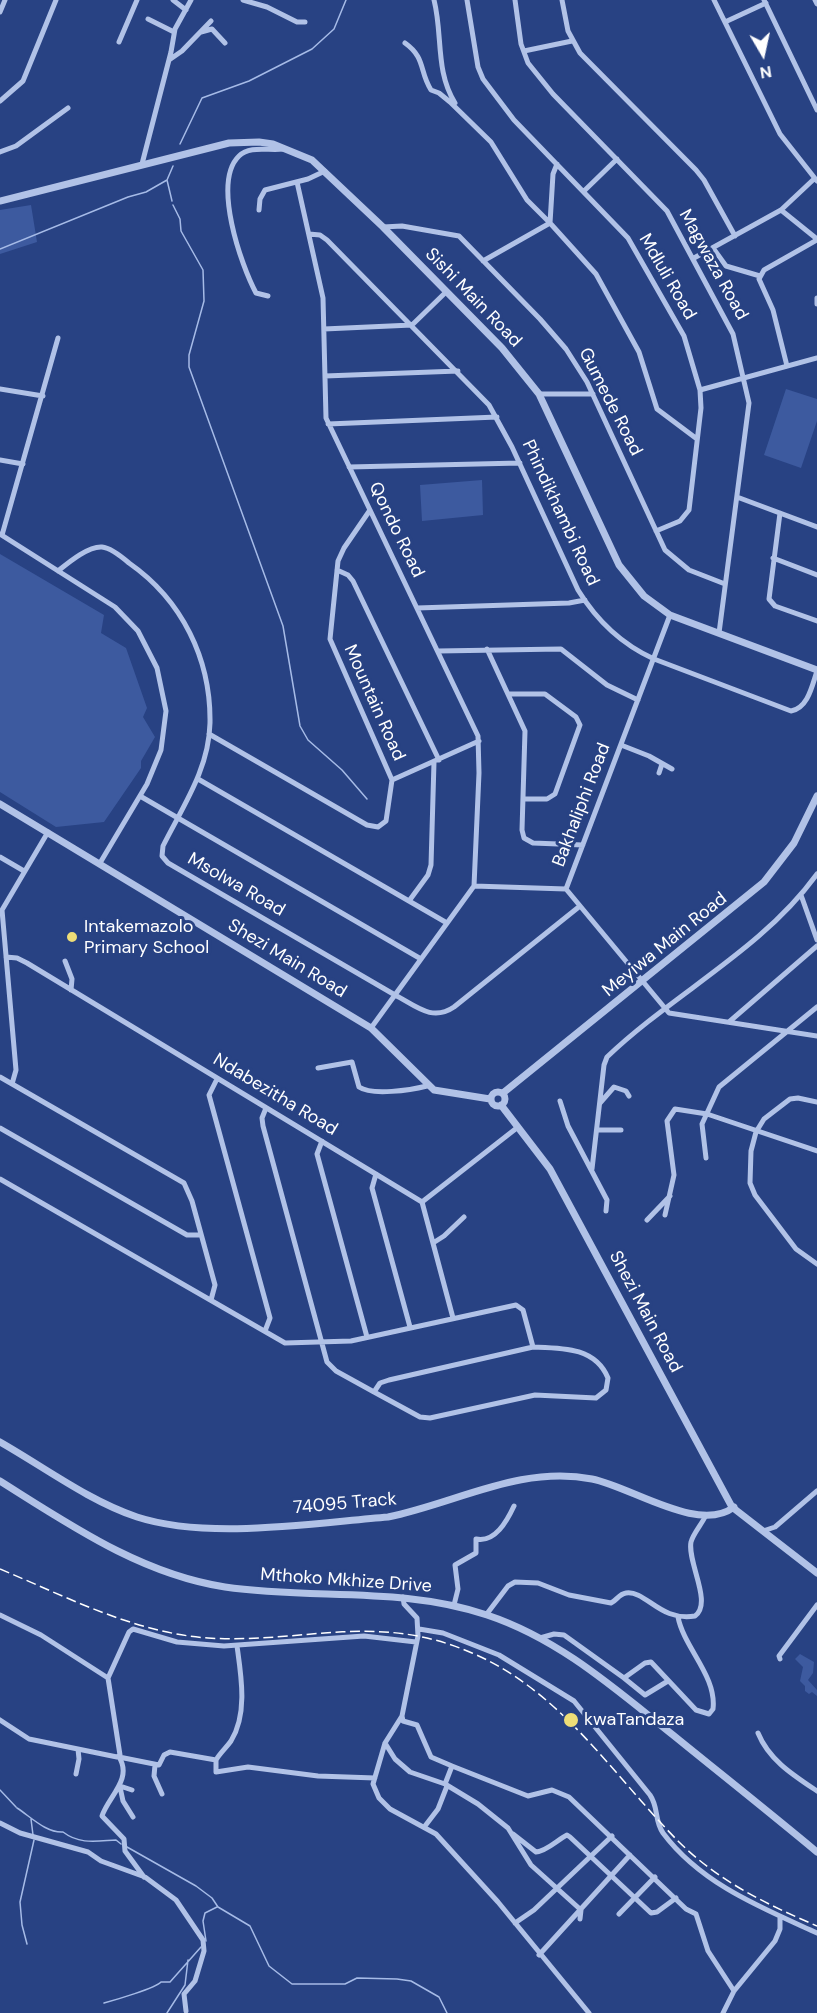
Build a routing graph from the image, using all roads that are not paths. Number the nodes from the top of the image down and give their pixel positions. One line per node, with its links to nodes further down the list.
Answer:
1 (5, 0): 14 (street)
2 (56, 0): 27 (street)
3 (137, 0): 22 (street)
4 (173, 0): 13 (street)
5 (191, 0): 13 (street)
6 (243, 0): 17 (street)
7 (434, 0): 30 (street)
8 (467, 0): 35 (street, Mdluli Road)
9 (515, 0): 25 (street, Magwaza Road)
10 (562, 0): 21 (street)
11 (714, 0): 18 (street)
12 (765, 2): 18 (street); 29 (street)
13 (186, 10): 19 (street)
14 (0, 12)
15 (148, 19): 19 (street)
16 (211, 21): 20 (street)
17 (305, 22)
18 (725, 22): 37 (street)
19 (174, 32): 26 (street)
20 (200, 33): 23 (street); 26 (street)
21 (572, 41): 25 (street); 46 (street)
22 (119, 42)
23 (225, 43)
24 (405, 43): 30 (street)
25 (524, 51): 33 (street, Magwaza Road)
26 (169, 60): 34 (street)
27 (0, 101)
28 (68, 108): 32 (street)
29 (817, 110)
30 (460, 112): 43 (street)
31 (288, 148): 34 (street, Sishi Main Road); 36 (street, Sishi Main Road); 53 (street)
32 (0, 152)
33 (617, 159): 39 (street); 49 (street, Magwaza Road)
34 (142, 164): 40 (street, Sishi Main Road)
35 (557, 164): 39 (street, Mdluli Road); 43 (street)
36 (325, 171): 38 (street); 44 (street, Sishi Main Road)
37 (816, 180): 42 (street)
38 (297, 182): 41 (street); 45 (street, Qondo Road)
39 (584, 191): 65 (street, Mdluli Road)
40 (0, 201)
41 (260, 210)
42 (781, 210): 46 (street); 47 (street)
43 (550, 223): 50 (street); 71 (street)
44 (383, 227): 50 (street, Gumede Road); 52 (street, Sishi Main Road)
45 (309, 234): 56 (street, Phindikhambi Road); 57 (street, Qondo Road)
46 (735, 236): 48 (street)
47 (817, 240): 51 (street)
48 (713, 248): 49 (street); 51 (street)
49 (694, 258): 63 (street, Magwaza Road)
50 (483, 261): 67 (street, Gumede Road)
51 (760, 276): 60 (street)
52 (446, 292): 56 (street); 66 (street, Sishi Main Road)
53 (267, 296)
54 (817, 298): 55 (street)
55 (817, 304)
56 (412, 325): 57 (street); 61 (street, Phindikhambi Road)
57 (324, 329): 62 (street, Qondo Road)
58 (58, 338): 68 (street)
59 (817, 358): 60 (street)
60 (787, 366): 63 (street)
61 (458, 371): 62 (street); 69 (street, Phindikhambi Road)
62 (325, 376): 70 (street, Qondo Road)
63 (744, 377): 65 (street); 76 (street, Magwaza Road)
64 (0, 389): 68 (street)
65 (700, 390): 71 (street, Mdluli Road)
66 (539, 394): 67 (street); 89 (street, Sishi Main Road)
67 (593, 394): 80 (street, Gumede Road)
68 (42, 396): 74 (street)
69 (497, 417): 70 (street); 73 (street, Phindikhambi Road)
70 (328, 424): 75 (street, Qondo Road)
71 (697, 439): 80 (street, Mdluli Road)
72 (0, 460): 74 (street)
73 (520, 463): 75 (street); 87 (street, Phindikhambi Road)
74 (23, 464): 81 (street)
75 (349, 467): 77 (street, Qondo Road)
76 (737, 497): 78 (street); 86 (street, Magwaza Road)
77 (370, 510): 83 (street, Mountain Road); 88 (street, Qondo Road)
78 (780, 513): 79 (street); 82 (street)
79 (817, 527)
80 (656, 531): 86 (street, Gumede Road)
81 (1, 535): 84 (street)
82 (773, 558): 85 (street); 90 (street)
83 (337, 570): 101 (street); 106 (street, Mountain Road)
84 (58, 571): 98 (street, Msolwa Road); 107 (street)
85 (817, 574)
86 (725, 584): 91 (street, Magwaza Road)
87 (585, 600): 88 (street); 94 (street, Phindikhambi Road)
88 (417, 608): 93 (street, Qondo Road)
89 (670, 615): 91 (street, Sishi Main Road); 94 (street, Bakhaliphi Road)
90 (817, 621)
91 (719, 633): 95 (street, Sishi Main Road)
92 (487, 649): 93 (street); 96 (street); 97 (street)
93 (438, 651): 99 (street, Qondo Road)
94 (654, 659): 95 (street, Phindikhambi Road); 97 (street, Bakhaliphi Road)
95 (817, 671)
96 (509, 694): 109 (street); 109 (street)
97 (638, 700): 100 (street, Bakhaliphi Road)
98 (209, 734): 105 (street, Msolwa Road); 106 (street, Mountain Road)
99 (479, 741): 101 (street); 118 (street, Qondo Road)
100 (621, 745): 102 (street); 113 (street, Bakhaliphi Road)
101 (436, 761): 106 (street); 121 (street)
102 (662, 764): 103 (street); 104 (street)
103 (672, 769)
104 (659, 773)
105 (198, 779): 111 (street, Msolwa Road); 121 (street)
106 (392, 780)
107 (140, 796): 111 (street); 115 (street)
108 (817, 796): 130 (street, Meyiwa Main Road)
109 (523, 799): 113 (street)
110 (0, 804): 112 (street, Shezi Main Road)
111 (178, 819): 128 (street); 132 (street, Msolwa Road)
112 (48, 832): 115 (street, Shezi Main Road); 116 (street)
113 (583, 845): 119 (street, Bakhaliphi Road)
114 (0, 857): 116 (street)
115 (100, 862): 136 (street, Shezi Main Road)
116 (24, 871): 123 (street)
117 (817, 874): 120 (street)
118 (474, 886): 119 (street, Bakhaliphi Road); 124 (street)
119 (566, 889): 122 (street)
120 (801, 896): 125 (street); 134 (street)
121 (409, 901): 124 (street)
122 (580, 906): 130 (street); 132 (street, Msolwa Road)
123 (1, 909): 127 (street)
124 (447, 923): 128 (street)
125 (817, 940)
126 (817, 946): 135 (street)
127 (6, 957): 131 (street, Ndabezitha Road); 142 (street)
128 (422, 959): 132 (street)
129 (65, 961): 131 (street)
130 (642, 983): 134 (street); 144 (street, Meyiwa Main Road)
131 (71, 990): 141 (street, Ndabezitha Road)
132 (395, 995): 136 (street)
133 (817, 1007): 137 (street)
134 (665, 1010): 135 (street); 149 (street)
135 (729, 1022): 137 (street)
136 (371, 1028): 143 (street, Shezi Main Road)
137 (789, 1032): 138 (street); 152 (street)
138 (817, 1036)
139 (318, 1068): 143 (street)
140 (0, 1077): 142 (street)
141 (217, 1079): 151 (street, Ndabezitha Road); 176 (street)
142 (12, 1084): 170 (street)
143 (427, 1086): 146 (street, Shezi Main Road)
144 (503, 1093): 146 (street); 150 (street)
145 (629, 1096): 149 (street)
146 (490, 1099): 150 (street, Shezi Main Road)
147 (560, 1101): 161 (street)
148 (817, 1102): 157 (street)
149 (600, 1103): 155 (street)
150 (501, 1105): 153 (street, Shezi Main Road)
151 (266, 1108): 158 (street, Ndabezitha Road); 178 (street)
152 (706, 1114): 157 (street); 160 (street); 164 (street)
153 (518, 1127): 165 (street); 185 (street, Shezi Main Road)
154 (0, 1128): 170 (street)
155 (597, 1130): 156 (street); 161 (street)
156 (621, 1130)
157 (756, 1132): 159 (street); 172 (street)
158 (322, 1141): 162 (street, Ndabezitha Road); 177 (street)
159 (817, 1151)
160 (706, 1158)
161 (591, 1169): 166 (street)
162 (376, 1174): 165 (street, Ndabezitha Road); 175 (street)
163 (0, 1179): 173 (street)
164 (671, 1195): 167 (street); 169 (street)
165 (422, 1202): 171 (street)
166 (606, 1211)
167 (665, 1215)
168 (464, 1217): 171 (street)
169 (647, 1220)
170 (201, 1235): 173 (street)
171 (433, 1243): 174 (street)
172 (817, 1264)
173 (211, 1300): 176 (street)
174 (453, 1318): 175 (street); 179 (street)
175 (410, 1327): 177 (street)
176 (265, 1331): 178 (street)
177 (367, 1337): 178 (street)
178 (322, 1342): 180 (street)
179 (533, 1347): 180 (street); 180 (street)
180 (374, 1392)
181 (0, 1442): 186 (street, 74095 Track)
182 (0, 1481): 189 (street, Mthoko Mkhize Drive)
183 (817, 1491): 187 (street)
184 (514, 1506): 190 (street)
185 (734, 1507): 186 (street); 187 (street)
186 (705, 1517): 194 (street)
187 (763, 1531): 188 (street)
188 (817, 1573)
189 (403, 1597): 190 (street, Mthoko Mkhize Drive); 195 (street)
190 (454, 1605): 193 (street, Mthoko Mkhize Drive)
191 (817, 1605): 199 (street)
192 (0, 1615): 200 (street)
193 (486, 1615): 194 (street); 196 (street, Mthoko Mkhize Drive)
194 (678, 1617): 202 (street)
195 (419, 1629): 197 (street); 235 (street)
196 (540, 1638): 201 (street); 224 (street, Mthoko Mkhize Drive)
197 (416, 1642): 198 (street); 203 (street)
198 (237, 1646): 200 (street); 209 (street)
199 (780, 1659)
200 (108, 1678): 208 (street)
201 (624, 1678): 202 (street); 202 (street)
202 (668, 1681)
203 (402, 1716): 206 (street); 211 (street)
204 (0, 1720): 207 (street)
205 (758, 1733): 217 (street)
206 (385, 1743): 213 (street); 214 (street)
207 (78, 1749): 208 (street); 212 (street)
208 (119, 1757): 210 (street); 215 (street)
209 (216, 1760): 210 (street); 213 (street)
210 (155, 1765): 218 (street)
211 (452, 1766): 214 (street); 223 (street)
212 (76, 1774)
213 (375, 1778): 221 (street)
214 (446, 1785): 221 (street); 222 (street)
215 (120, 1786): 216 (street); 219 (street); 228 (street)
216 (132, 1790)
217 (817, 1791)
218 (162, 1794)
219 (133, 1817)
220 (0, 1823): 228 (street)
221 (425, 1826): 237 (street)
222 (508, 1828): 226 (street); 230 (street)
223 (612, 1836): 225 (street); 226 (street)
224 (817, 1852)
225 (630, 1855): 227 (street); 229 (street)
226 (591, 1856): 227 (street); 230 (street)
227 (613, 1876): 231 (street); 233 (street)
228 (145, 1877): 241 (street)
229 (655, 1877): 231 (street); 232 (street)
230 (558, 1888): 233 (street); 237 (street)
231 (637, 1897): 232 (street); 234 (street)
232 (676, 1898): 240 (street)
233 (581, 1910): 236 (street); 239 (street)
234 (619, 1914)
235 (780, 1917): 238 (street); 240 (street)
236 (580, 1919)
237 (515, 1923): 239 (street)
238 (817, 1933)
239 (539, 1955): 242 (street)
240 (734, 1991): 243 (street)
241 (186, 2010)
242 (589, 2013)
243 (723, 2013)

